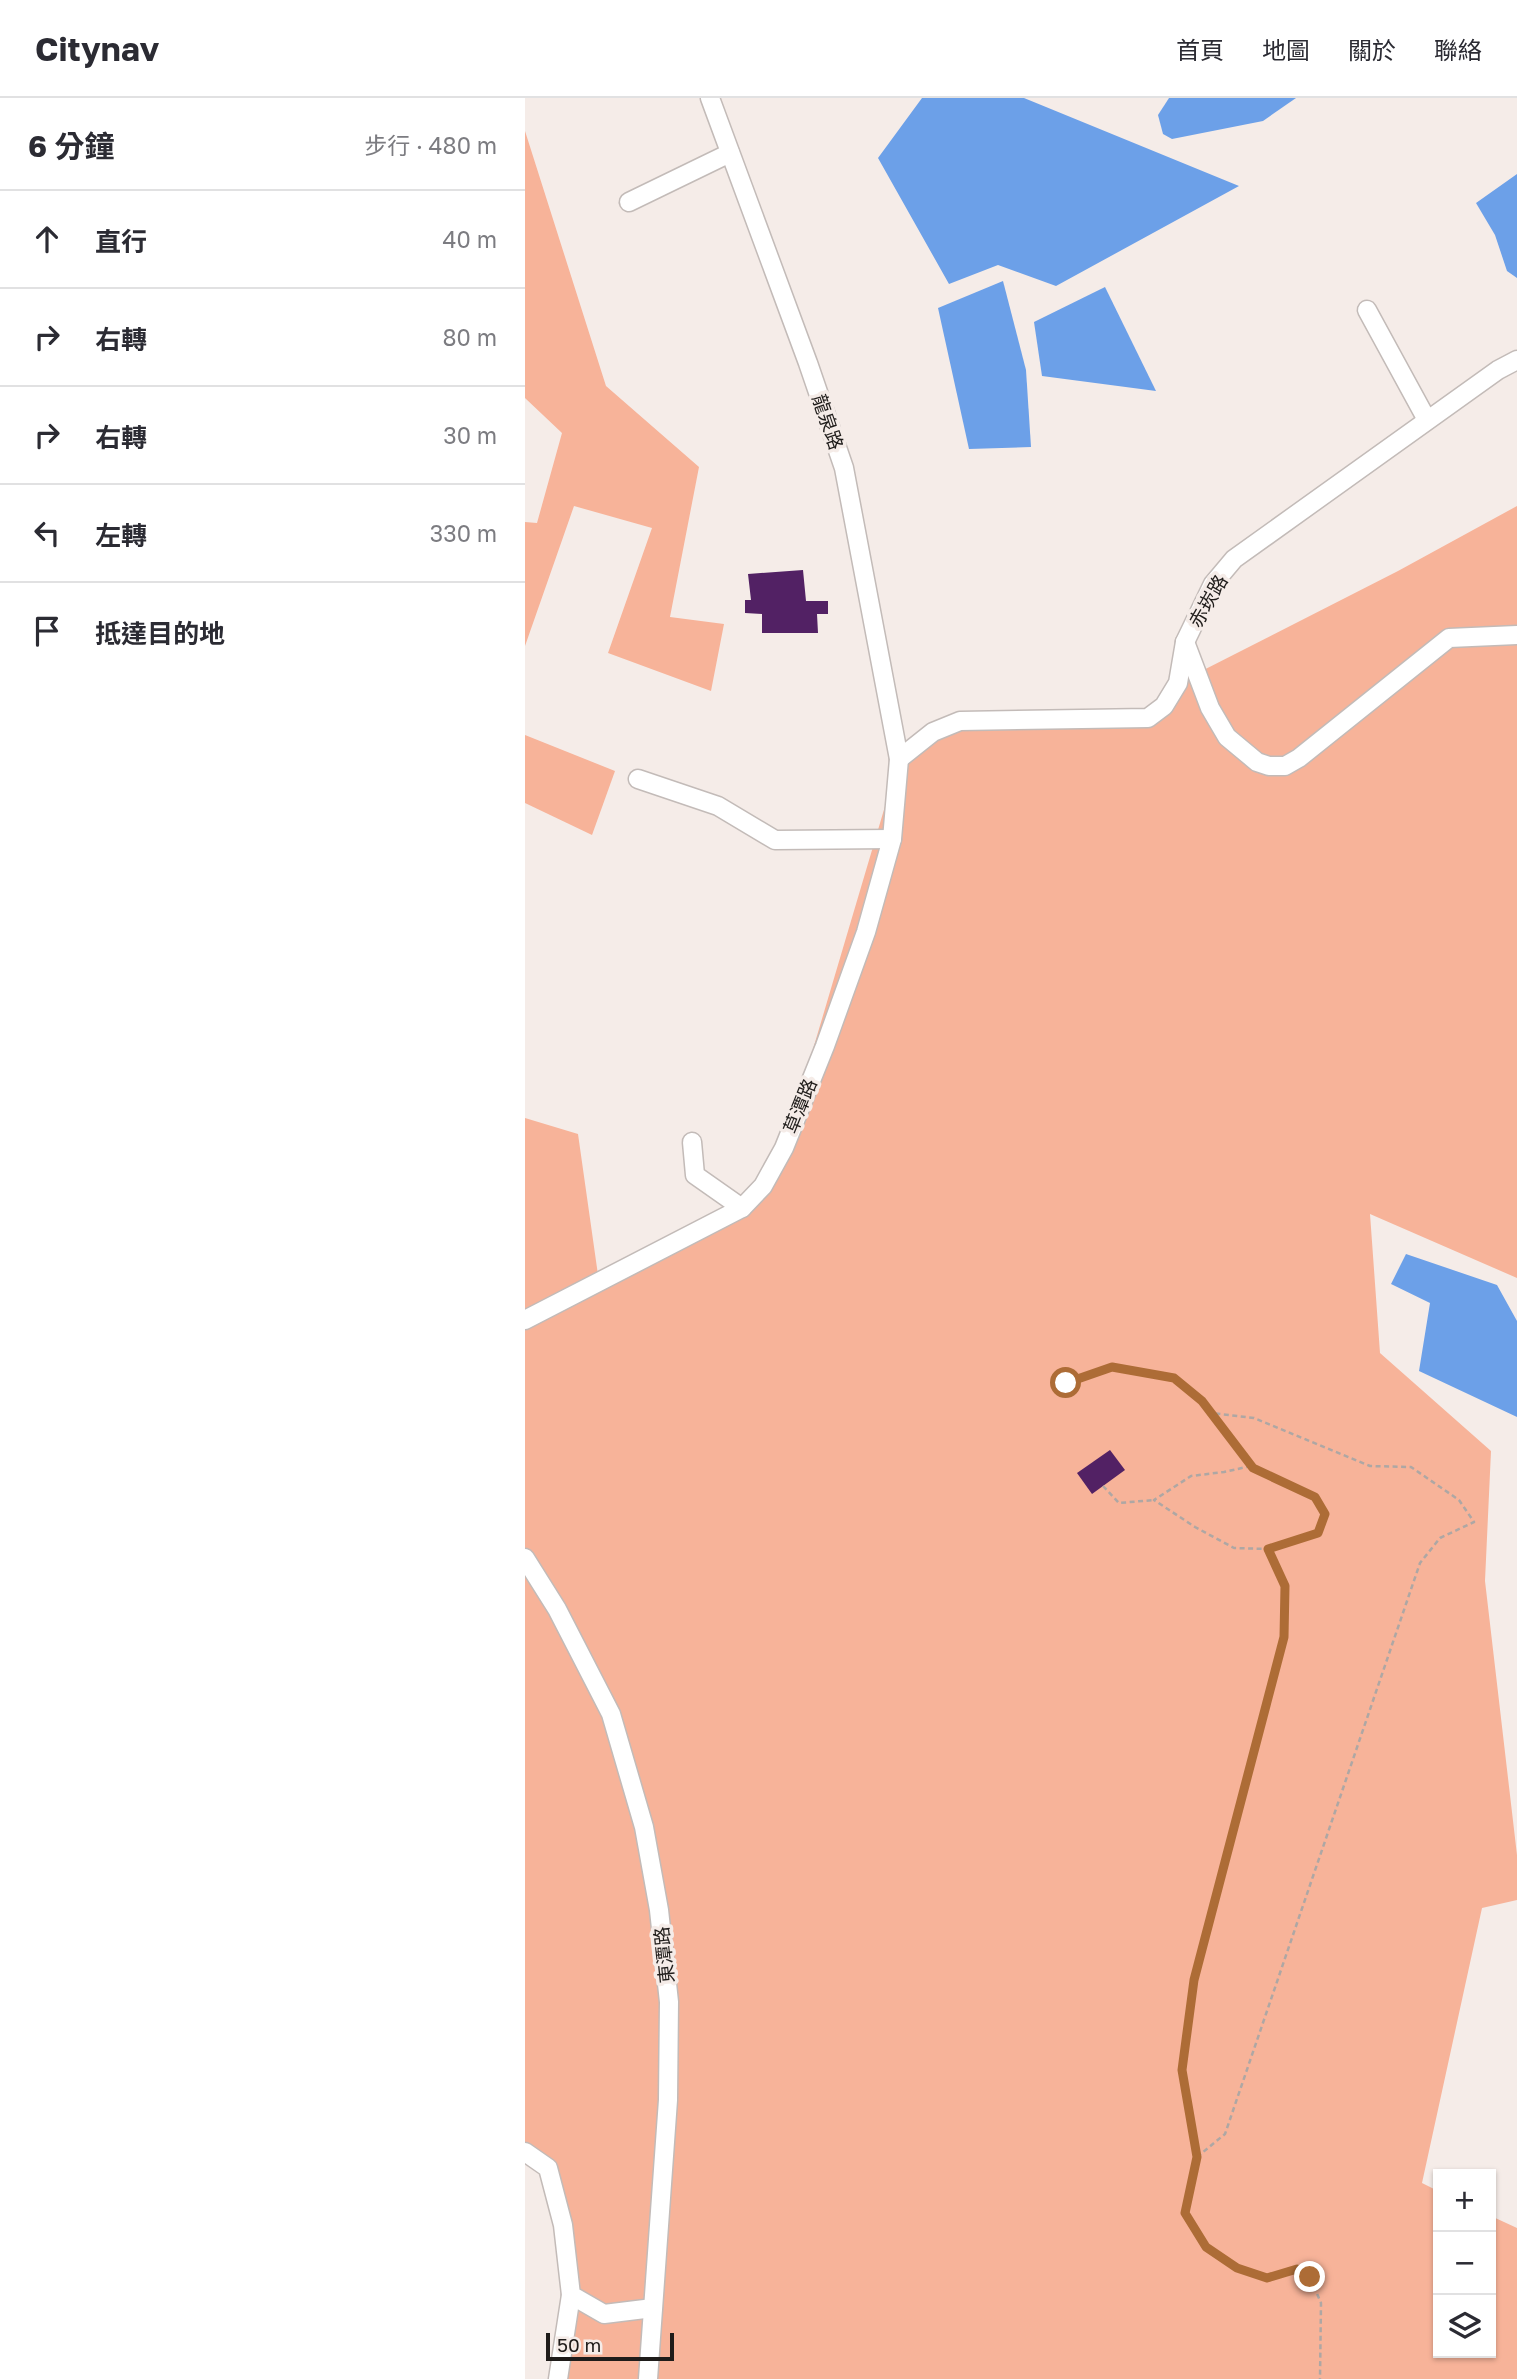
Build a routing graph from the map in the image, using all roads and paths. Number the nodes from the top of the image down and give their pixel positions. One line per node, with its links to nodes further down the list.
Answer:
1 (710, 98): 2 (street, 龍泉路)
2 (730, 153): 3 (street); 9 (street, 龍泉路)
3 (629, 202)
4 (1367, 310): 6 (street)
5 (1517, 360): 6 (street, 赤崁路)
6 (1427, 420): 8 (street, 赤崁路)
7 (1517, 635): 8 (street)
8 (1185, 642): 9 (street, 赤崁路)
9 (899, 759): 11 (street, 草潭路)
10 (638, 779): 11 (street)
11 (892, 839): 13 (street, 草潭路)
12 (692, 1142): 13 (street)
13 (742, 1208): 14 (street, 草潭路)
14 (525, 1320)
15 (1066, 1383): 16 (path)
16 (1211, 1413): 17 (path); 23 (path)
17 (1251, 1466): 19 (path); 20 (path)
18 (1103, 1486): 19 (path)
19 (1154, 1500): 20 (path)
20 (1268, 1549): 23 (path)
21 (525, 1558): 25 (street, 東潭路)
22 (525, 2152): 24 (street)
23 (1197, 2157): 28 (path)
24 (571, 2295): 25 (street); 26 (street)
25 (653, 2308): 27 (street, 東潭路)
26 (558, 2379)
27 (648, 2379)
28 (1319, 2379)

